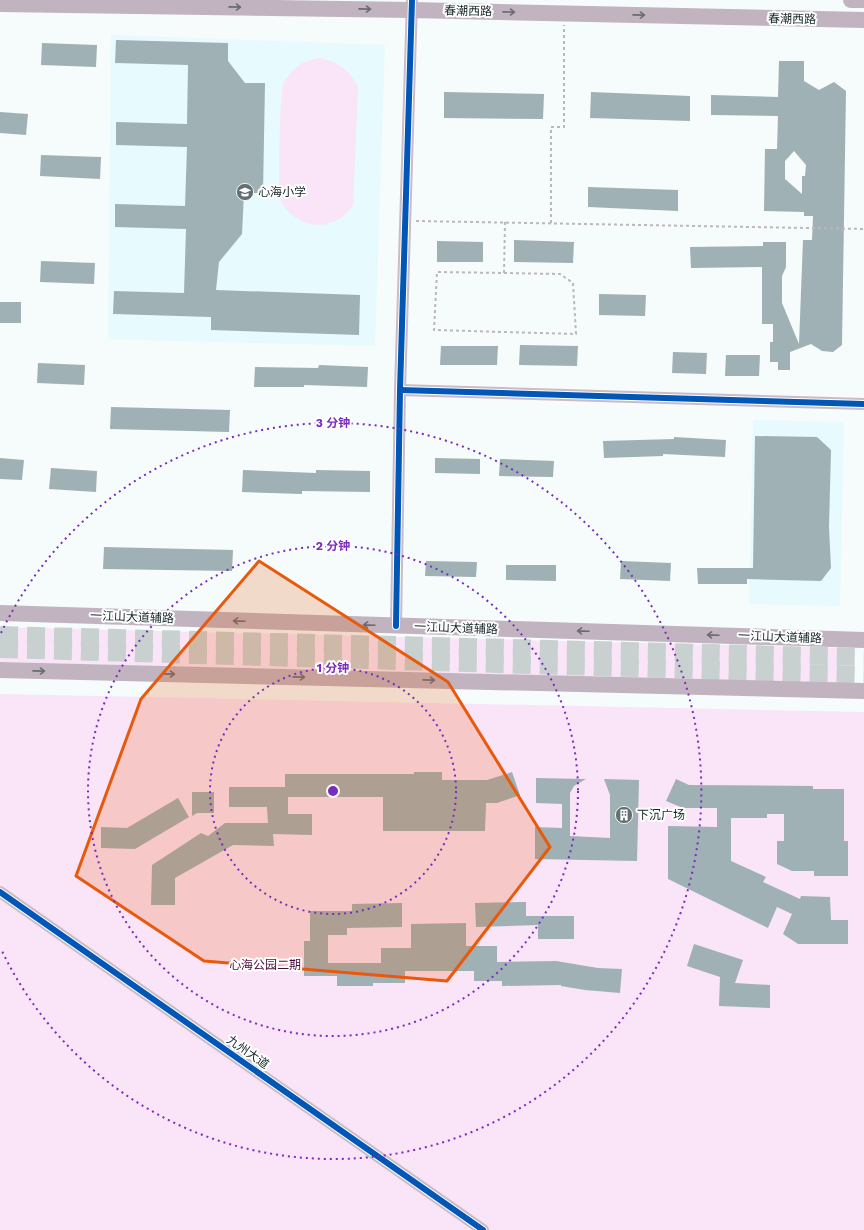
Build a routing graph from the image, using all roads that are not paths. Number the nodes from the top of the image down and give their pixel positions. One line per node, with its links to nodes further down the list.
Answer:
1 (852, 0): 2 (main road)
2 (864, 0)
3 (0, 4): 4 (main road, 春潮西路, one-way to 4)
4 (411, 5): 5 (main road, 春潮西路, one-way to 5); 6 (street)
5 (864, 20)
6 (400, 390): 7 (street); 9 (street)
7 (864, 404)
8 (0, 613): 9 (main road, 一江山大道辅路, one-way to 8)
9 (396, 626): 10 (main road, 一江山大道辅路, one-way to 9)
10 (864, 640)
11 (0, 670): 12 (main road, one-way to 12)
12 (864, 691)
13 (0, 892): 14 (street, 九州大道)
14 (482, 1230)

